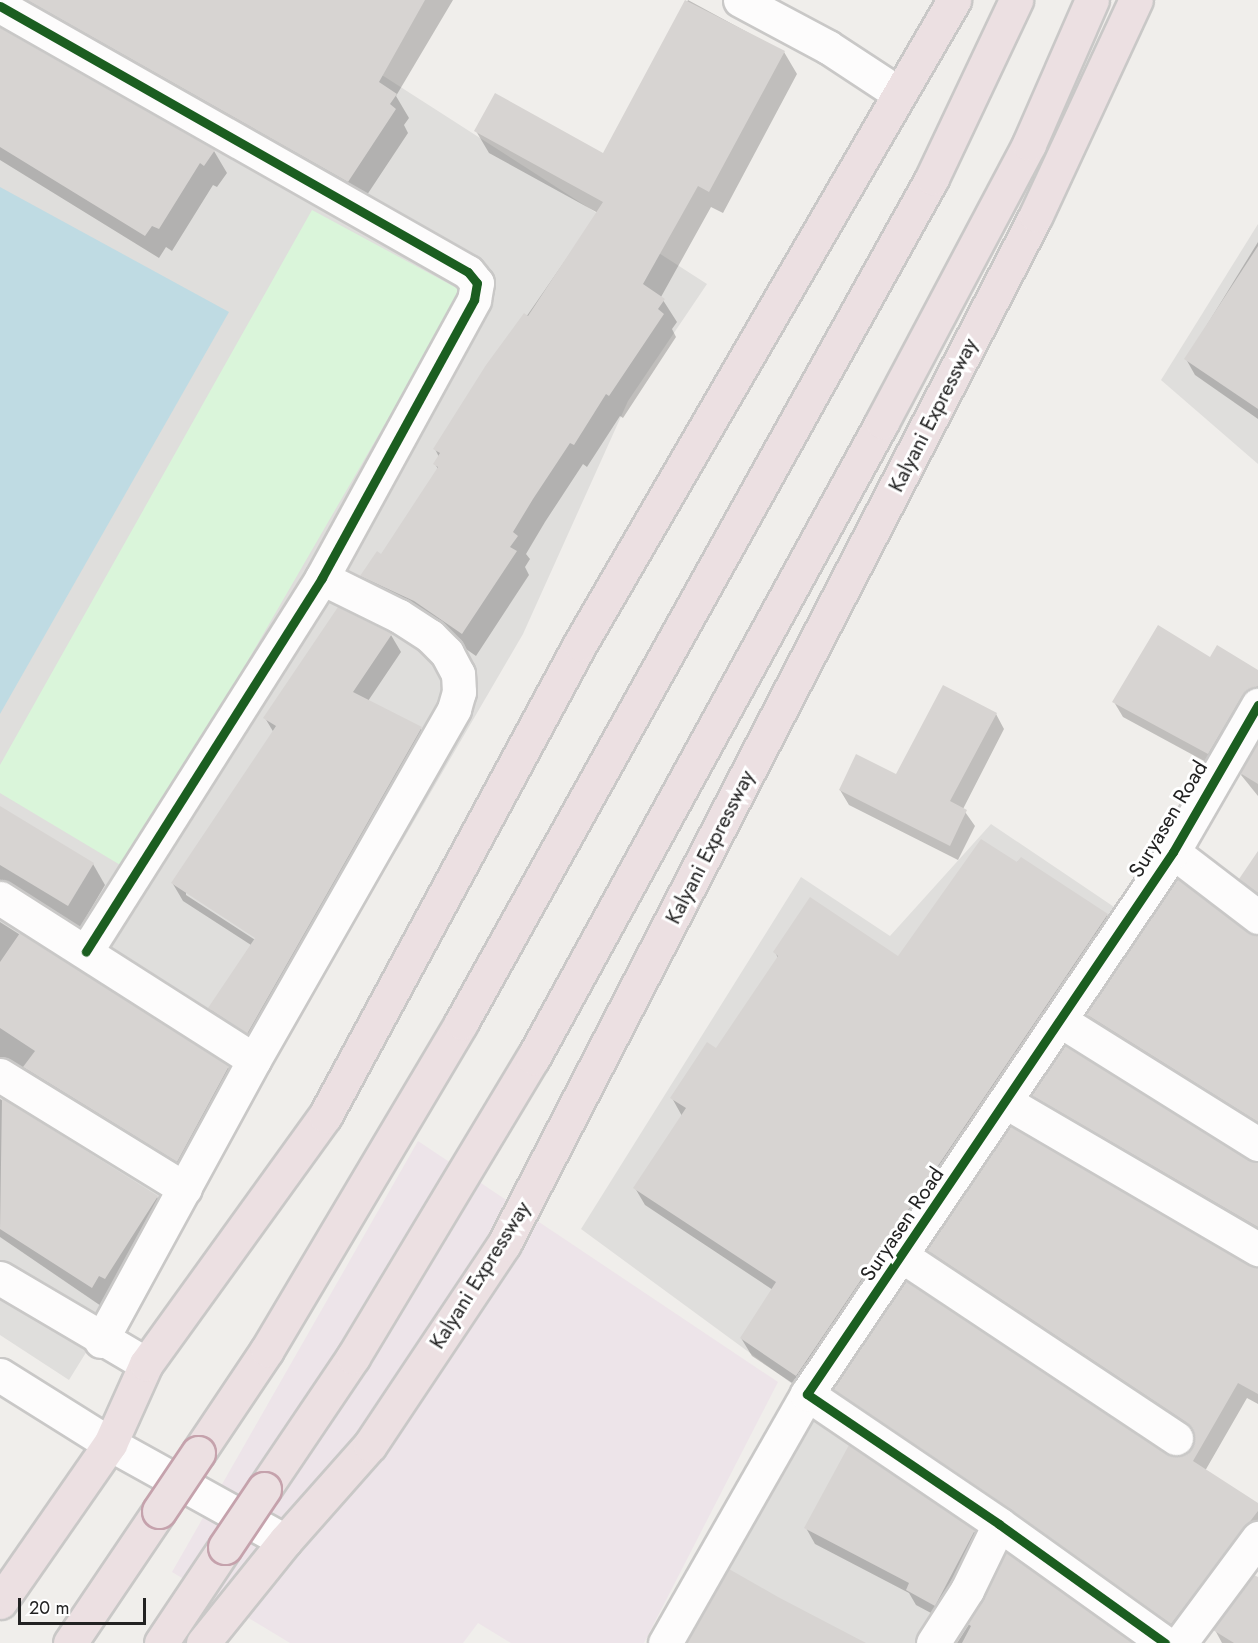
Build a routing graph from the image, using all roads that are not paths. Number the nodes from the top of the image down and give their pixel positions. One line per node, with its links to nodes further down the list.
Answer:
1 (740, 0): 7 (street)
2 (954, 0): 7 (highway)
3 (1016, 0): 33 (highway, bridge)
4 (1092, 0): 34 (highway, bridge)
5 (1136, 0): 31 (highway, Kalyani Expressway)
6 (0, 6): 8 (street)
7 (898, 93): 24 (highway)
8 (322, 578): 13 (street); 15 (street)
9 (1258, 705): 10 (street, Suryasen Road)
10 (1173, 852): 12 (street); 14 (street, Suryasen Road)
11 (0, 898): 13 (street)
12 (1258, 916)
13 (86, 952): 15 (street)
14 (1061, 1020): 17 (street, Suryasen Road); 18 (street)
15 (254, 1060): 19 (street)
16 (0, 1074): 19 (street)
17 (1006, 1102): 20 (street); 21 (street, Suryasen Road)
18 (1258, 1144)
19 (186, 1189): 23 (street)
20 (1258, 1249)
21 (902, 1256): 26 (street, Suryasen Road); 27 (street)
22 (0, 1278): 23 (street)
23 (101, 1341): 24 (street)
24 (146, 1364): 28 (highway)
25 (0, 1375): 28 (street)
26 (807, 1394): 29 (street); 36 (street, Suryasen Road)
27 (1176, 1438)
28 (110, 1444): 31 (street); 32 (highway)
29 (999, 1524): 37 (street); 38 (street)
30 (1258, 1538): 39 (street)
31 (285, 1541): 35 (highway, Kalyani Expressway)
32 (0, 1602)
33 (70, 1643)
34 (161, 1643)
35 (203, 1643)
36 (665, 1643)
37 (933, 1643)
38 (1165, 1643)
39 (1180, 1643)

